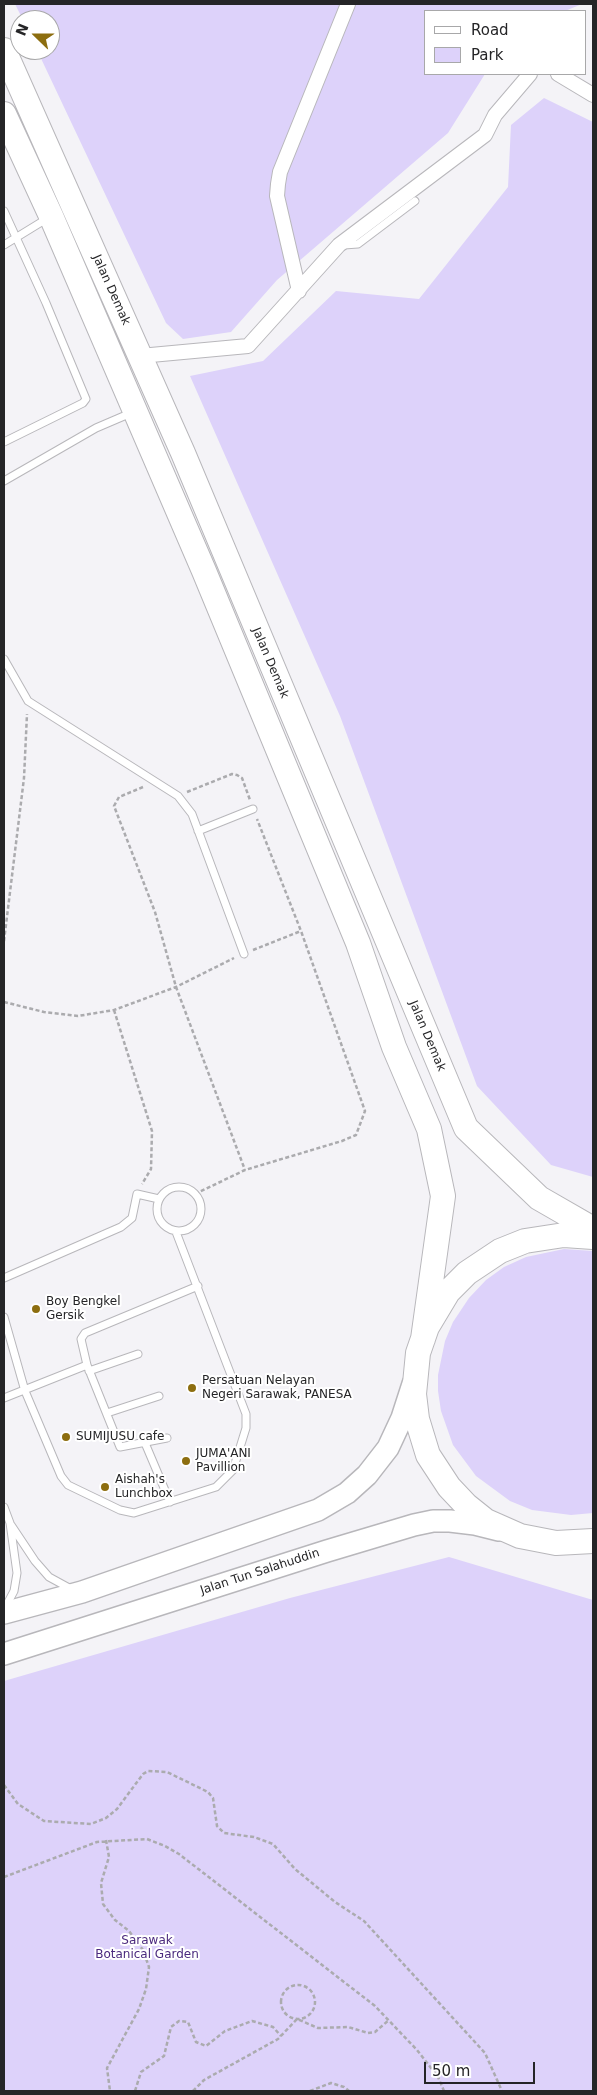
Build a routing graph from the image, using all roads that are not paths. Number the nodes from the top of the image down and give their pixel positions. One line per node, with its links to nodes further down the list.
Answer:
1 (348, 4): 13 (street)
2 (4, 50): 14 (highway, Jalan Demak)
3 (529, 75): 11 (street)
4 (560, 75): 5 (street)
5 (593, 95)
6 (4, 114): 9 (highway, Jalan Demak)
7 (415, 201): 11 (lane)
8 (4, 211): 10 (lane)
9 (51, 216): 10 (lane); 15 (highway, Jalan Demak)
10 (17, 239): 12 (lane); 16 (lane)
11 (339, 245): 13 (street)
12 (4, 246)
13 (299, 291): 14 (street)
14 (140, 356): 23 (highway, Jalan Demak)
15 (135, 411): 17 (lane); 29 (highway, Jalan Demak)
16 (4, 442)
17 (4, 481)
18 (4, 659): 20 (lane)
19 (253, 809): 20 (lane)
20 (198, 830): 21 (lane)
21 (244, 954)
22 (159, 1199): 24 (lane); 24 (lane); 26 (lane)
23 (593, 1229)
24 (176, 1232): 27 (lane)
25 (593, 1238): 29 (highway)
26 (4, 1278)
27 (198, 1286): 31 (lane); 39 (lane)
28 (4, 1317): 33 (lane)
29 (422, 1339): 32 (highway)
30 (138, 1354): 31 (lane)
31 (88, 1368): 33 (lane); 36 (lane)
32 (414, 1381): 42 (highway); 44 (main road)
33 (25, 1391): 35 (lane); 39 (lane)
34 (159, 1396): 36 (lane)
35 (4, 1398)
36 (106, 1413): 38 (lane)
37 (167, 1438): 38 (lane)
38 (145, 1443): 39 (lane)
39 (170, 1502)
40 (4, 1508): 41 (lane)
41 (10, 1523): 44 (lane); 45 (lane)
42 (520, 1536): 43 (highway); 46 (main road, Jalan Tun Salahuddin)
43 (593, 1541)
44 (82, 1592): 45 (main road)
45 (4, 1611)
46 (4, 1654)

